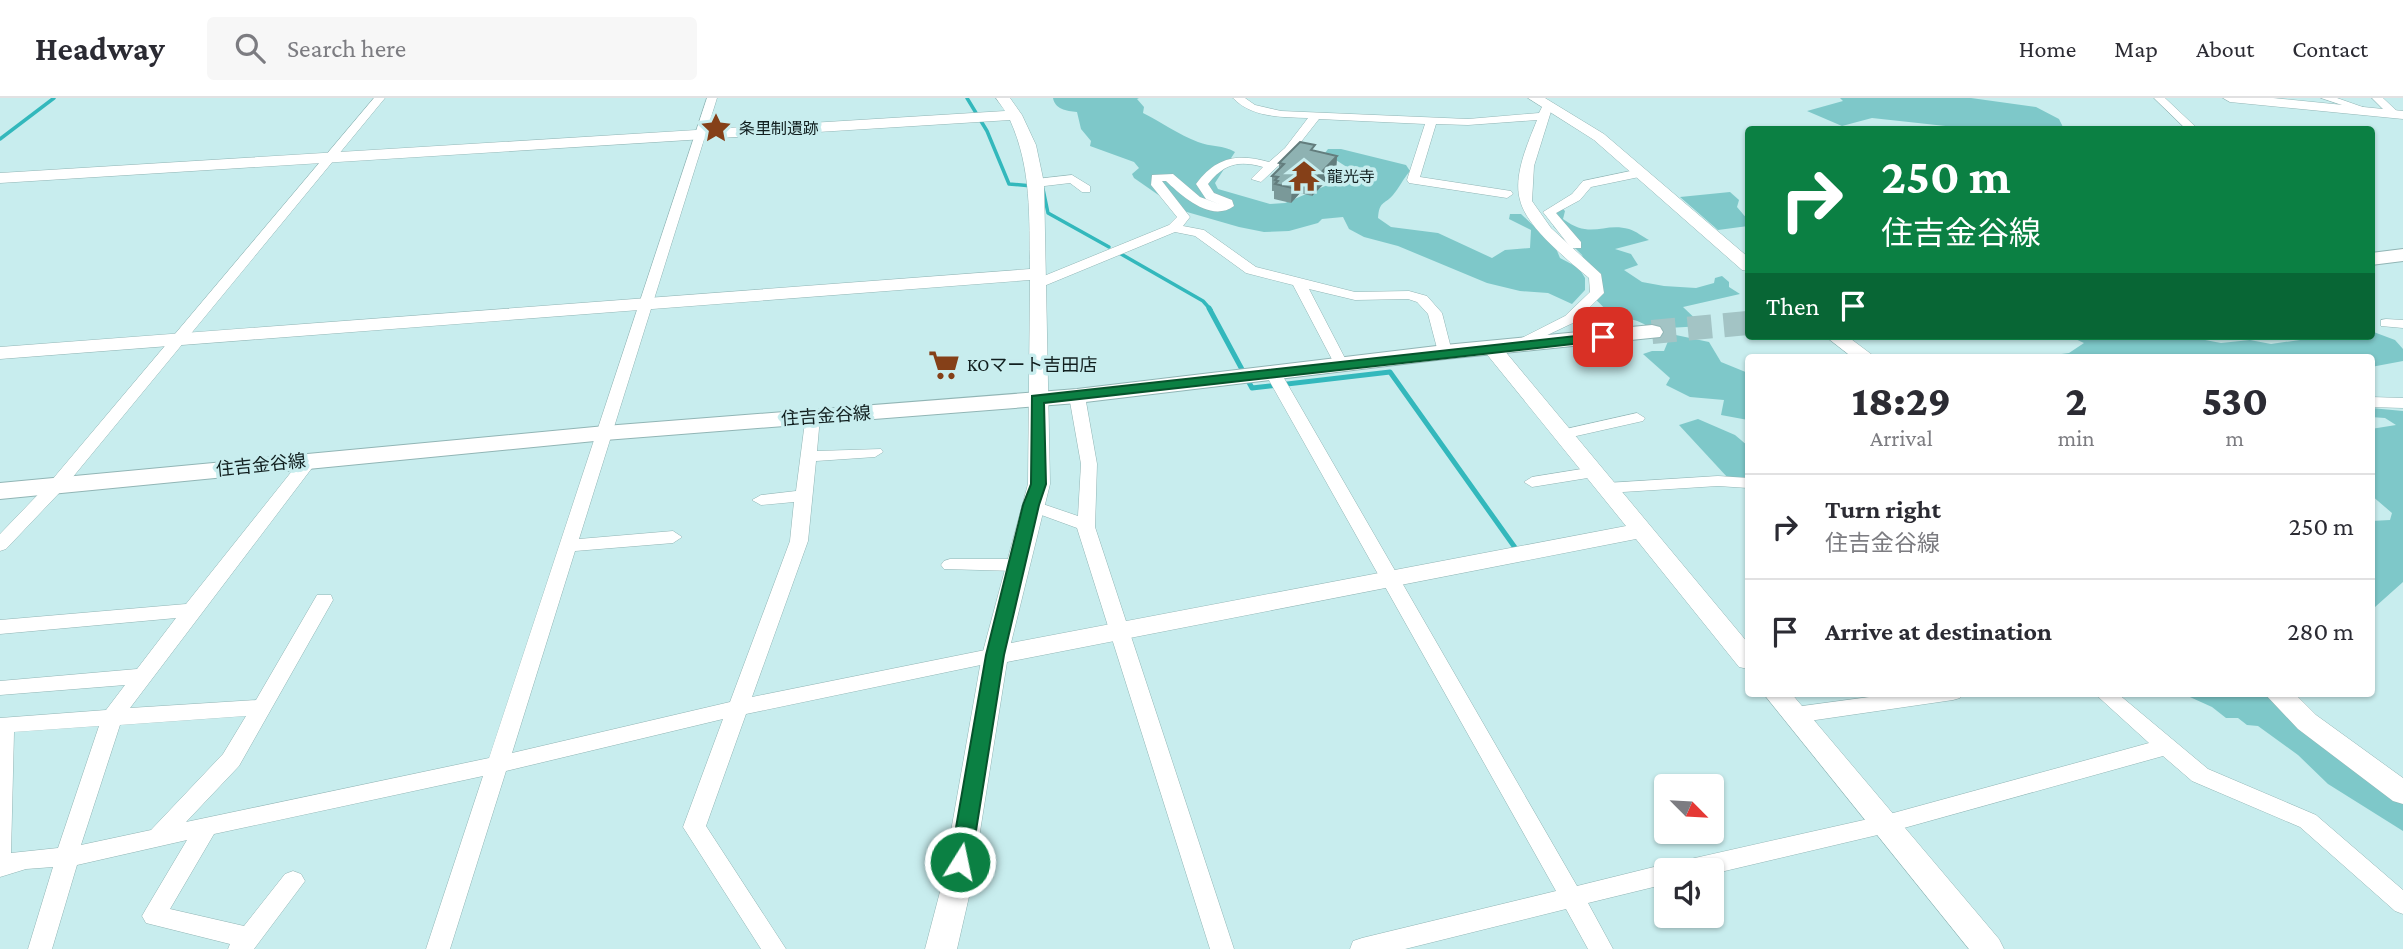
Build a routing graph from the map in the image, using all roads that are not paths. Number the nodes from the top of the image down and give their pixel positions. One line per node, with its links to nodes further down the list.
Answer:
1 (380, 98): 18 (street)
2 (712, 98): 17 (street)
3 (1003, 98): 10 (street)
4 (1238, 98): 11 (street)
5 (2160, 98): 15 (street)
6 (2230, 98): 9 (street)
7 (2326, 98): 9 (street)
8 (1544, 104): 14 (street); 22 (street); 34 (street)
9 (2375, 105): 12 (street); 16 (street)
10 (1015, 115): 13 (street); 25 (street)
11 (1316, 115): 14 (street); 19 (street)
12 (2399, 115)
13 (979, 117): 17 (street)
14 (1432, 120): 27 (street)
15 (2190, 126)
16 (2403, 130)
17 (701, 134): 18 (street); 37 (street)
18 (332, 157): 23 (street); 41 (street)
19 (1272, 166): 20 (street); 24 (street)
20 (1214, 169): 21 (street); 28 (street)
21 (1232, 172)
22 (1640, 173): 33 (street); 34 (street)
23 (0, 178)
24 (1257, 179)
25 (1036, 185): 26 (street); 35 (street)
26 (1086, 189)
27 (1507, 194)
28 (1174, 228): 31 (street); 35 (street)
29 (1252, 251): 31 (street)
30 (2403, 255): 32 (main road)
31 (1233, 258): 36 (street)
32 (2375, 258)
33 (1745, 263)
34 (1579, 264): 43 (street)
35 (1039, 278): 37 (street); 51 (street)
36 (1299, 279): 45 (street); 48 (street)
37 (647, 303): 41 (street); 56 (street)
38 (2386, 323): 39 (street)
39 (2403, 324)
40 (1652, 332): 43 (main road, 住吉金谷線)
41 (178, 339): 46 (street); 64 (street)
42 (1840, 340): 47 (street)
43 (1515, 345): 44 (main road, 住吉金谷線)
44 (1492, 348): 45 (main road, 住吉金谷線); 57 (street)
45 (1445, 352): 48 (main road, 住吉金谷線)
46 (0, 353)
47 (1861, 354)
48 (1341, 364): 49 (main road, 住吉金谷線)
49 (1264, 379): 50 (main road, 住吉金谷線); 76 (street)
50 (1077, 396): 51 (main road, 住吉金谷線); 69 (street)
51 (1037, 399): 54 (main road, 住吉金谷線); 68 (street)
52 (2375, 402): 53 (street)
53 (2403, 403)
54 (812, 417): 56 (main road, 住吉金谷線); 59 (street)
55 (1637, 418): 57 (street)
56 (605, 433): 60 (main road, 住吉金谷線); 73 (street)
57 (1563, 434): 61 (street)
58 (875, 452): 59 (street)
59 (808, 457): 66 (street)
60 (310, 460): 64 (main road, 住吉金谷線); 78 (street)
61 (1601, 480): 62 (street); 63 (street); 70 (street)
62 (1532, 482)
63 (1745, 482)
64 (57, 485): 65 (main road, 住吉金谷線); 72 (street)
65 (0, 491)
66 (804, 496): 67 (street); 90 (street)
67 (761, 500)
68 (1031, 505): 69 (street); 75 (street)
69 (1087, 525): 80 (street)
70 (1640, 531): 76 (street); 82 (street)
71 (673, 537): 73 (street)
72 (0, 545)
73 (568, 546): 94 (street)
74 (950, 565): 75 (street)
75 (1016, 565): 81 (street)
76 (1392, 579): 80 (street); 105 (street)
77 (324, 600): 89 (street)
78 (192, 610): 79 (street); 83 (street)
79 (0, 627)
80 (1120, 630): 81 (street); 112 (street)
81 (995, 655): 90 (street); 111 (street)
82 (1745, 656)
83 (144, 676): 84 (street); 92 (street)
84 (0, 688)
85 (1779, 697): 91 (street)
86 (1924, 697): 91 (street)
87 (2109, 697): 93 (street)
88 (2281, 697): 95 (street)
89 (262, 706): 92 (street); 98 (street)
90 (736, 708): 94 (street); 110 (street)
91 (1795, 715): 96 (street)
92 (113, 718): 99 (street); 100 (street)
93 (2166, 747): 96 (street); 106 (street)
94 (495, 765): 97 (street); 109 (street)
95 (2403, 793)
96 (1886, 824): 101 (street); 115 (street)
97 (206, 828): 98 (street); 107 (street)
98 (158, 837): 99 (street)
99 (68, 856): 102 (street); 108 (street)
100 (0, 857)
101 (1724, 861)
102 (0, 867)
103 (1654, 877): 105 (street)
104 (293, 881): 107 (street)
105 (1571, 896): 113 (street); 114 (street)
106 (2403, 904)
107 (244, 943)
108 (40, 949)
109 (438, 949)
110 (774, 949)
111 (941, 949)
112 (1222, 949)
113 (1362, 949)
114 (1601, 949)
115 (1988, 949)

